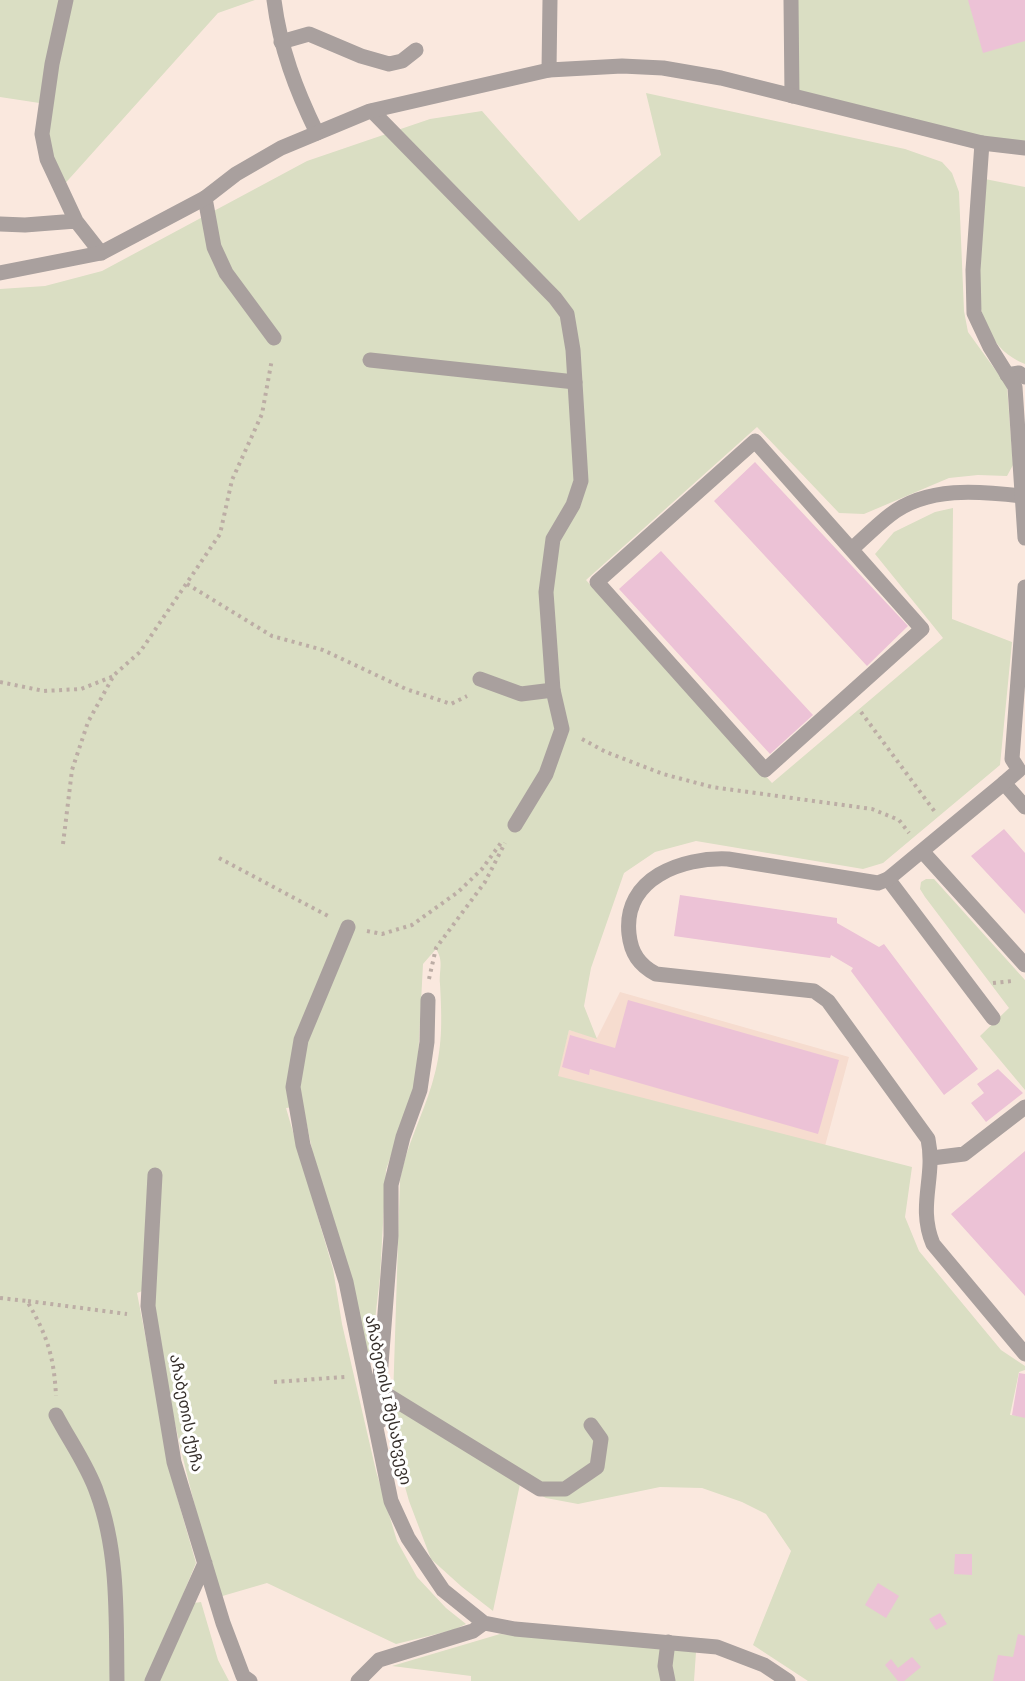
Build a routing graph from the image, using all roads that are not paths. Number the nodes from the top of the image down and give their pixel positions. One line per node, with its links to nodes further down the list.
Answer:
1 (66, 0): 14 (street)
2 (274, 0): 5 (street)
3 (550, 0): 7 (street)
4 (791, 0): 8 (street)
5 (281, 42): 6 (street); 10 (street)
6 (416, 50)
7 (549, 70): 8 (street); 9 (street)
8 (792, 96): 11 (street)
9 (372, 111): 10 (street); 22 (street)
10 (316, 134): 13 (street)
11 (982, 143): 12 (street); 20 (street)
12 (1025, 148)
13 (205, 198): 16 (street); 18 (street)
14 (76, 221): 15 (street); 16 (street)
15 (0, 224)
16 (101, 254): 17 (street)
17 (0, 273)
18 (274, 338)
19 (370, 360): 22 (street)
20 (1007, 375): 21 (street); 23 (street)
21 (1025, 377)
22 (575, 382): 28 (street)
23 (1022, 496): 24 (street); 25 (street)
24 (1025, 538)
25 (852, 549): 25 (street)
26 (1025, 587): 29 (street)
27 (480, 679): 28 (street)
28 (553, 690): 32 (street)
29 (1022, 768): 30 (street)
30 (1004, 783): 31 (street); 33 (street)
31 (1025, 807)
32 (515, 825)
33 (922, 851): 34 (street); 36 (street)
34 (888, 879): 38 (street); 40 (street)
35 (348, 927): 46 (street, აჩაბეთის I შესახვევი)
36 (1025, 965)
37 (428, 1000): 43 (street)
38 (993, 1018)
39 (1025, 1107): 40 (street)
40 (932, 1158): 42 (street)
41 (154, 1175): 47 (street, აჩაბეთის ქუჩა)
42 (1025, 1354)
43 (379, 1390): 45 (street); 46 (street)
44 (56, 1415): 50 (street)
45 (591, 1425)
46 (381, 1461): 48 (street, აჩაბეთის I შესახვევი)
47 (205, 1563): 51 (street); 52 (street, აჩაბეთის ქუჩა)
48 (484, 1623): 49 (street, აჩაბეთის I შესახვევი); 53 (street)
49 (668, 1642): 54 (street); 55 (street, აჩაბეთის I შესახვევი)
50 (117, 1681)
51 (152, 1681)
52 (250, 1681)
53 (358, 1681)
54 (668, 1681)
55 (788, 1681)

